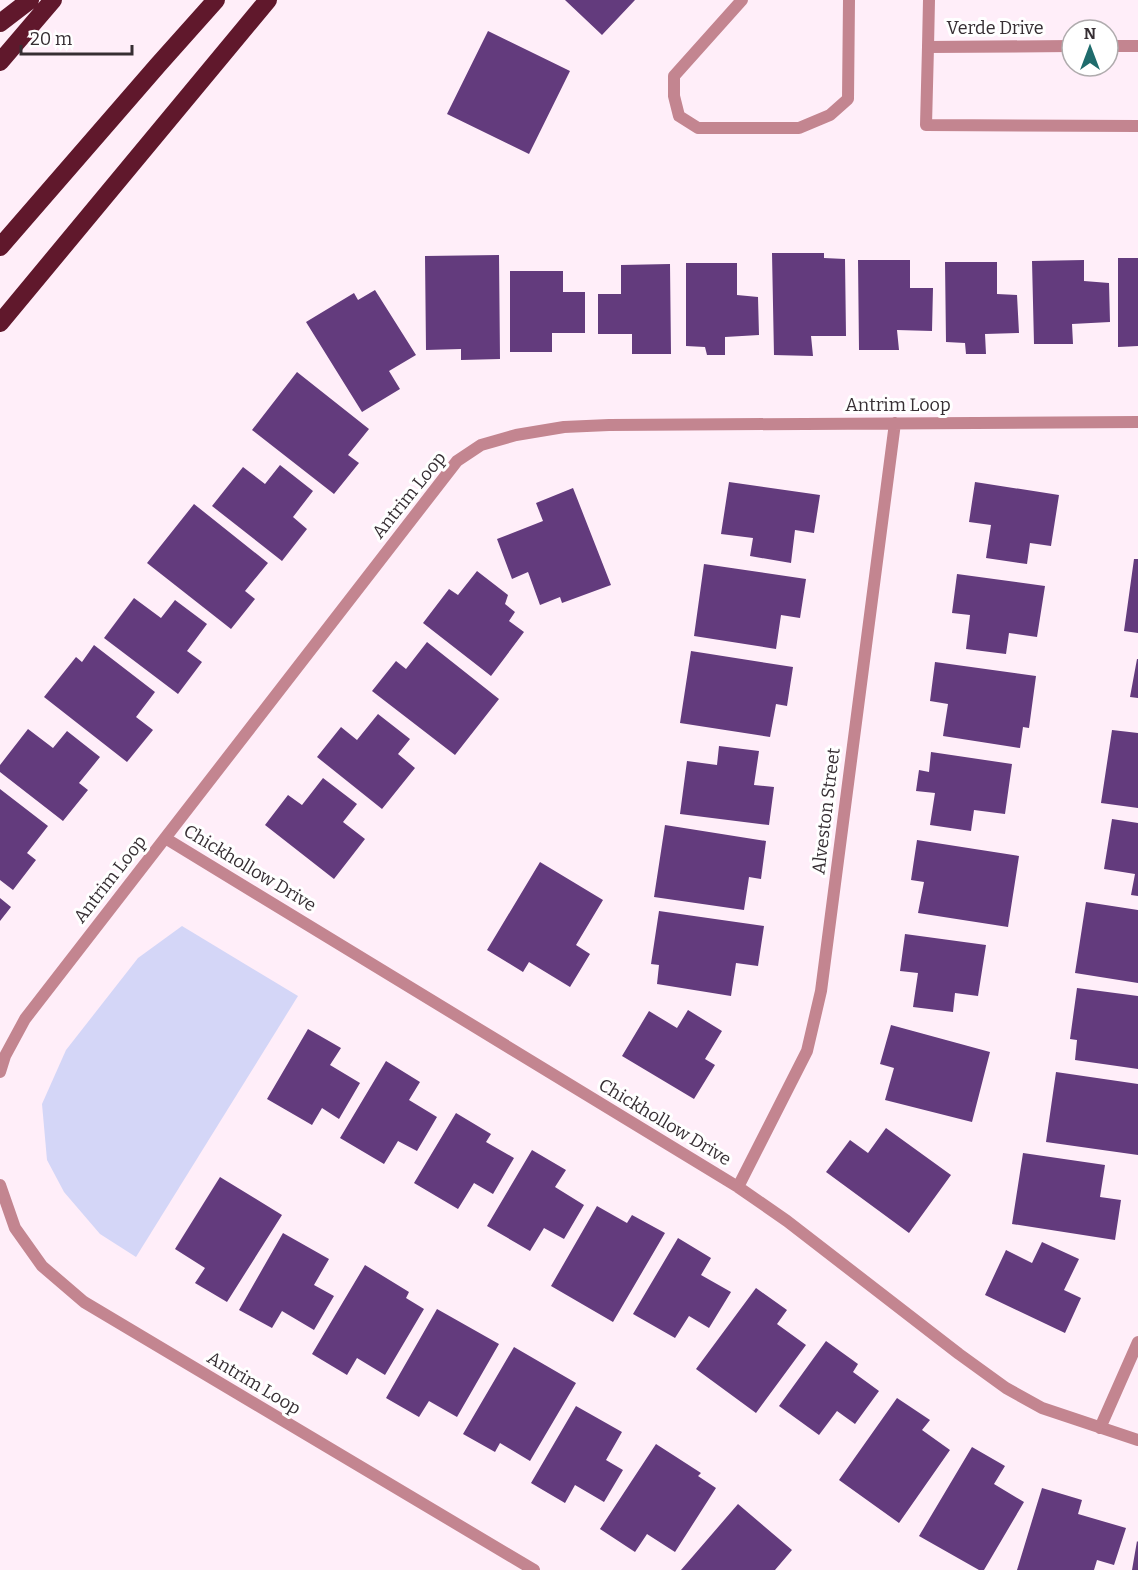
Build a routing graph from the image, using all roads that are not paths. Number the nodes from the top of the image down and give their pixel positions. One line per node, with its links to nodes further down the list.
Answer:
1 (30, 0): 8 (highway)
2 (53, 0): 13 (highway)
3 (216, 0): 15 (highway)
4 (268, 0): 16 (highway)
5 (742, 0): 6 (street)
6 (849, 0)
7 (929, 0): 12 (street, Verde Drive)
8 (0, 23)
9 (1060, 46): 12 (street, Verde Drive)
10 (1120, 46): 11 (street)
11 (1138, 46)
12 (928, 47): 14 (street)
13 (0, 62)
14 (1138, 126)
15 (0, 247)
16 (0, 323)
17 (1138, 422): 18 (street, Antrim Loop)
18 (895, 423): 19 (street, Antrim Loop); 22 (street, Alveston Street)
19 (165, 838): 20 (street, Antrim Loop); 22 (street, Chickhollow Drive)
20 (0, 1072)
21 (0, 1185): 26 (street, Antrim Loop)
22 (738, 1187): 24 (street, Chickhollow Drive)
23 (1138, 1342): 24 (street)
24 (1100, 1428): 25 (street, Chickhollow Drive)
25 (1138, 1440)
26 (534, 1570)

